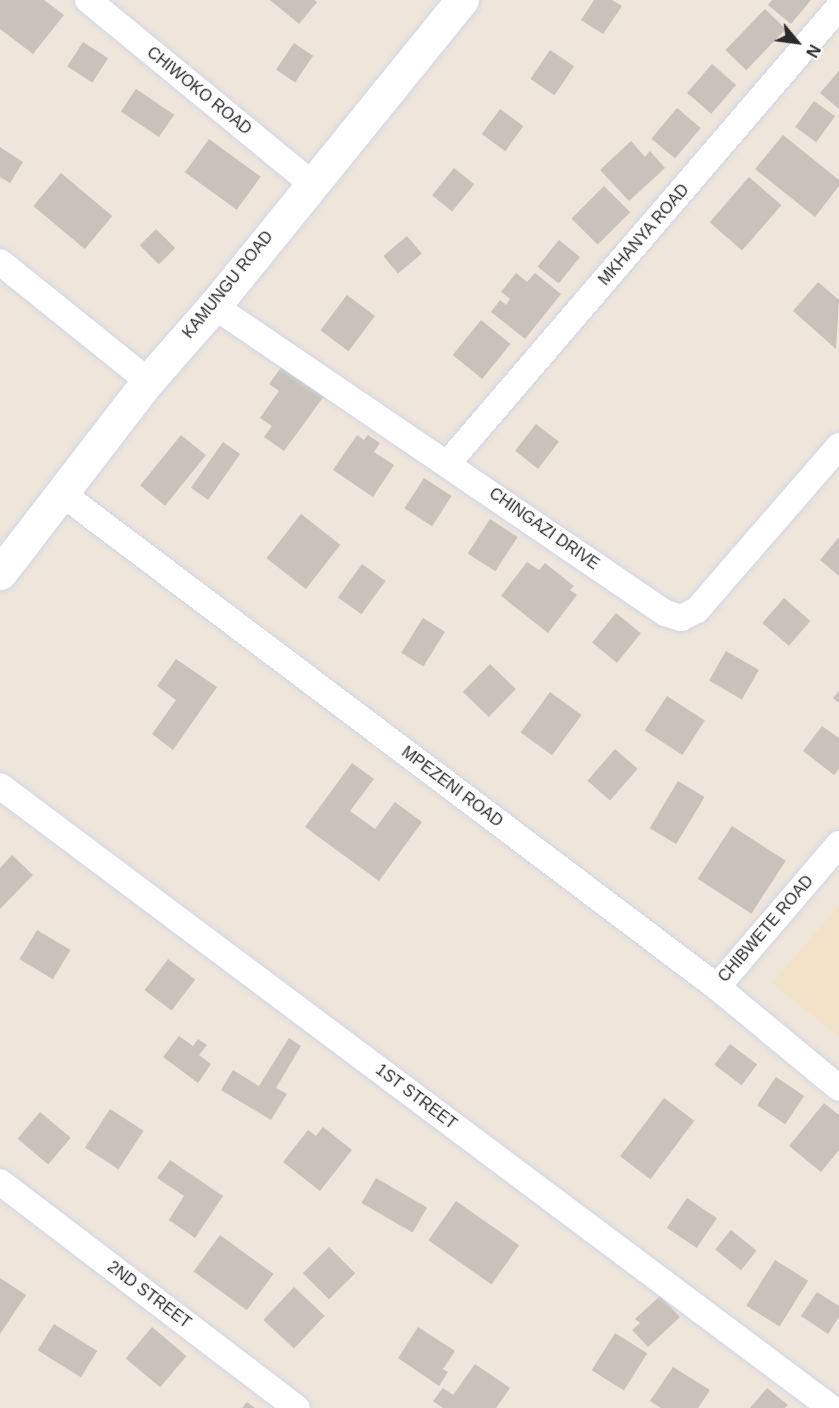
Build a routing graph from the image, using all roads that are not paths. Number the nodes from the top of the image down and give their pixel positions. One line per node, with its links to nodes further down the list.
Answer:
1 (88, 0): 4 (street, CHIWOKO ROAD)
2 (462, 0): 4 (street, KAMUNGU ROAD)
3 (839, 7): 9 (street, MKHANYA ROAD)
4 (311, 183): 6 (street, KAMUNGU ROAD)
5 (0, 262): 7 (street)
6 (214, 306): 7 (street, KAMUNGU ROAD); 9 (street, CHINGAZI DRIVE)
7 (148, 381): 10 (street, KAMUNGU ROAD)
8 (839, 446): 9 (street, CHINGAZI DRIVE)
9 (448, 463)
10 (60, 492): 11 (street, KAMUNGU ROAD); 14 (street, MPEZENI ROAD)
11 (0, 573)
12 (0, 786): 18 (street, 1ST STREET)
13 (839, 844): 14 (street, CHIBWETE ROAD)
14 (717, 987): 15 (street, MPEZENI ROAD)
15 (839, 1088)
16 (0, 1182): 17 (street, 2ND STREET)
17 (297, 1408)
18 (831, 1408)

